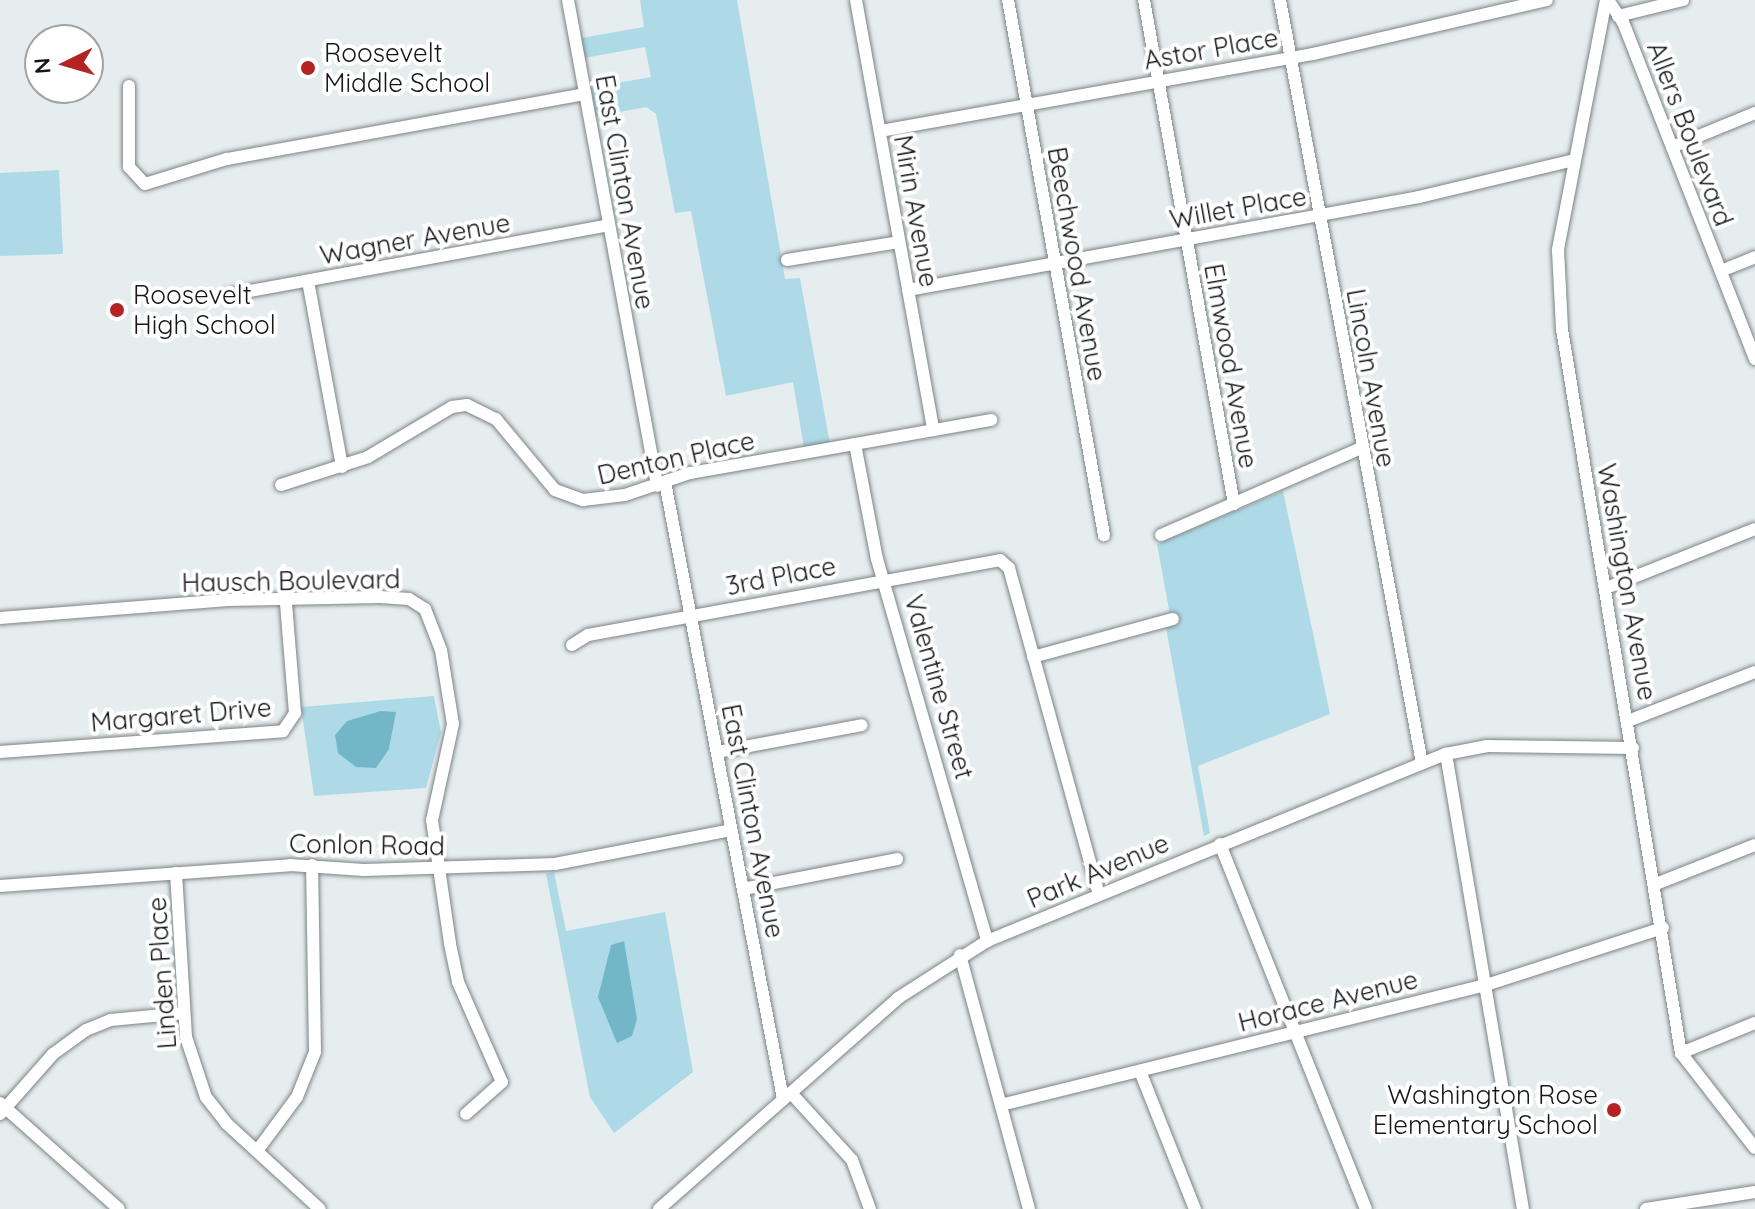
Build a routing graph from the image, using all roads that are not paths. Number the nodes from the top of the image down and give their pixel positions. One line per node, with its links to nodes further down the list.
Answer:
1 (568, 0): 13 (street, East Clinton Avenue)
2 (856, 0): 16 (street, Mirin Avenue)
3 (1008, 0): 14 (street, Beechwood Avenue)
4 (1144, 0): 11 (street, Elmwood Avenue)
5 (1280, 0): 10 (street, Lincoln Avenue)
6 (1547, 0): 10 (street, Astor Place)
7 (1607, 0): 9 (street, Allers Boulevard); 18 (street, Washington Avenue)
8 (1683, 0): 9 (street)
9 (1618, 16): 17 (street, Allers Boulevard)
10 (1291, 58): 11 (street, Astor Place); 19 (street, Lincoln Avenue)
11 (1159, 81): 14 (street, Astor Place); 21 (street, Elmwood Avenue)
12 (129, 86): 13 (street)
13 (585, 94): 20 (street, East Clinton Avenue)
14 (1026, 105): 16 (street, Astor Place); 25 (street, Beechwood Avenue)
15 (1755, 113): 17 (street)
16 (880, 131): 22 (street, Mirin Avenue)
17 (1672, 147): 26 (street, Allers Boulevard)
18 (1574, 160): 19 (street, Willet Place); 43 (street, Washington Avenue)
19 (1319, 216): 21 (street, Willet Place); 34 (street, Lincoln Avenue)
20 (609, 225): 27 (street, Wagner Avenue); 36 (street, East Clinton Avenue)
21 (1187, 240): 25 (street, Willet Place); 38 (street, Elmwood Avenue)
22 (899, 242): 24 (street); 28 (street, Mirin Avenue)
23 (1755, 257): 26 (street)
24 (787, 260)
25 (1055, 263): 28 (street, Willet Place); 40 (street, Beechwood Avenue)
26 (1721, 271): 30 (street, Allers Boulevard)
27 (308, 281): 29 (street, Wagner Avenue); 35 (street)
28 (908, 290): 32 (street, Mirin Avenue)
29 (228, 295)
30 (1755, 359)
31 (991, 420): 32 (street, Denton Place)
32 (933, 430): 33 (street, Denton Place)
33 (855, 444): 36 (street, Denton Place); 42 (street, Valentine Street)
34 (1361, 448): 38 (street); 57 (street, Lincoln Avenue)
35 (342, 467): 36 (street, Denton Place); 37 (street, Denton Place)
36 (661, 484): 45 (street, East Clinton Avenue)
37 (281, 485)
38 (1234, 504): 41 (street)
39 (1755, 529): 43 (street)
40 (1104, 535)
41 (1161, 535)
42 (885, 578): 45 (street, 3rd Place); 49 (street, 3rd Place); 70 (street, Valentine Street)
43 (1606, 588): 51 (street, Washington Avenue)
44 (286, 603): 46 (street, Hausch Boulevard); 54 (street, Margaret Drive); 63 (street, Hausch Boulevard)
45 (691, 615): 48 (street, 3rd Place); 55 (street, East Clinton Avenue)
46 (0, 618)
47 (1173, 619): 49 (street)
48 (572, 645)
49 (1033, 657): 68 (street)
50 (1755, 672): 51 (street)
51 (1628, 721): 53 (street, Washington Avenue)
52 (862, 725): 55 (street)
53 (1633, 748): 56 (street, Park Avenue); 65 (street, Washington Avenue)
54 (0, 752)
55 (717, 752): 58 (street, East Clinton Avenue)
56 (1446, 754): 57 (street, Park Avenue); 72 (street)
57 (1422, 763): 59 (street, Park Avenue)
58 (731, 830): 63 (street, Conlon Road); 67 (street, East Clinton Avenue)
59 (1220, 844): 68 (street, Park Avenue); 75 (street)
60 (1755, 845): 65 (street)
61 (897, 859): 67 (street)
62 (312, 865): 63 (street, Conlon Road); 64 (street, Conlon Road); 83 (street)
63 (439, 868): 81 (street, Hausch Boulevard)
64 (176, 873): 66 (street, Conlon Road); 73 (street, Linden Place)
65 (1656, 884): 69 (street, Washington Avenue)
66 (0, 886)
67 (743, 889): 78 (street, East Clinton Avenue)
68 (1099, 894): 70 (street, Park Avenue)
69 (1663, 928): 72 (street, Horace Avenue); 76 (street, Washington Avenue)
70 (987, 941): 71 (street, Park Avenue)
71 (960, 955): 78 (street, Park Avenue); 79 (street)
72 (1486, 985): 75 (street, Horace Avenue); 92 (street)
73 (184, 1013): 80 (street); 83 (street, Linden Place)
74 (1755, 1023): 76 (street)
75 (1295, 1033): 77 (street, Horace Avenue); 91 (street)
76 (1681, 1053): 82 (street, Washington Avenue)
77 (1140, 1071): 79 (street, Horace Avenue); 90 (street)
78 (787, 1096): 87 (street, Park Avenue); 88 (street)
79 (1001, 1105): 89 (street)
80 (1, 1108): 85 (street)
81 (466, 1114)
82 (1755, 1148)
83 (257, 1151): 86 (street, Linden Place)
84 (1755, 1192): 93 (street)
85 (119, 1209)
86 (320, 1209)
87 (659, 1209)
88 (870, 1209)
89 (1029, 1209)
90 (1195, 1209)
91 (1366, 1209)
92 (1523, 1209)
93 (1646, 1209)

